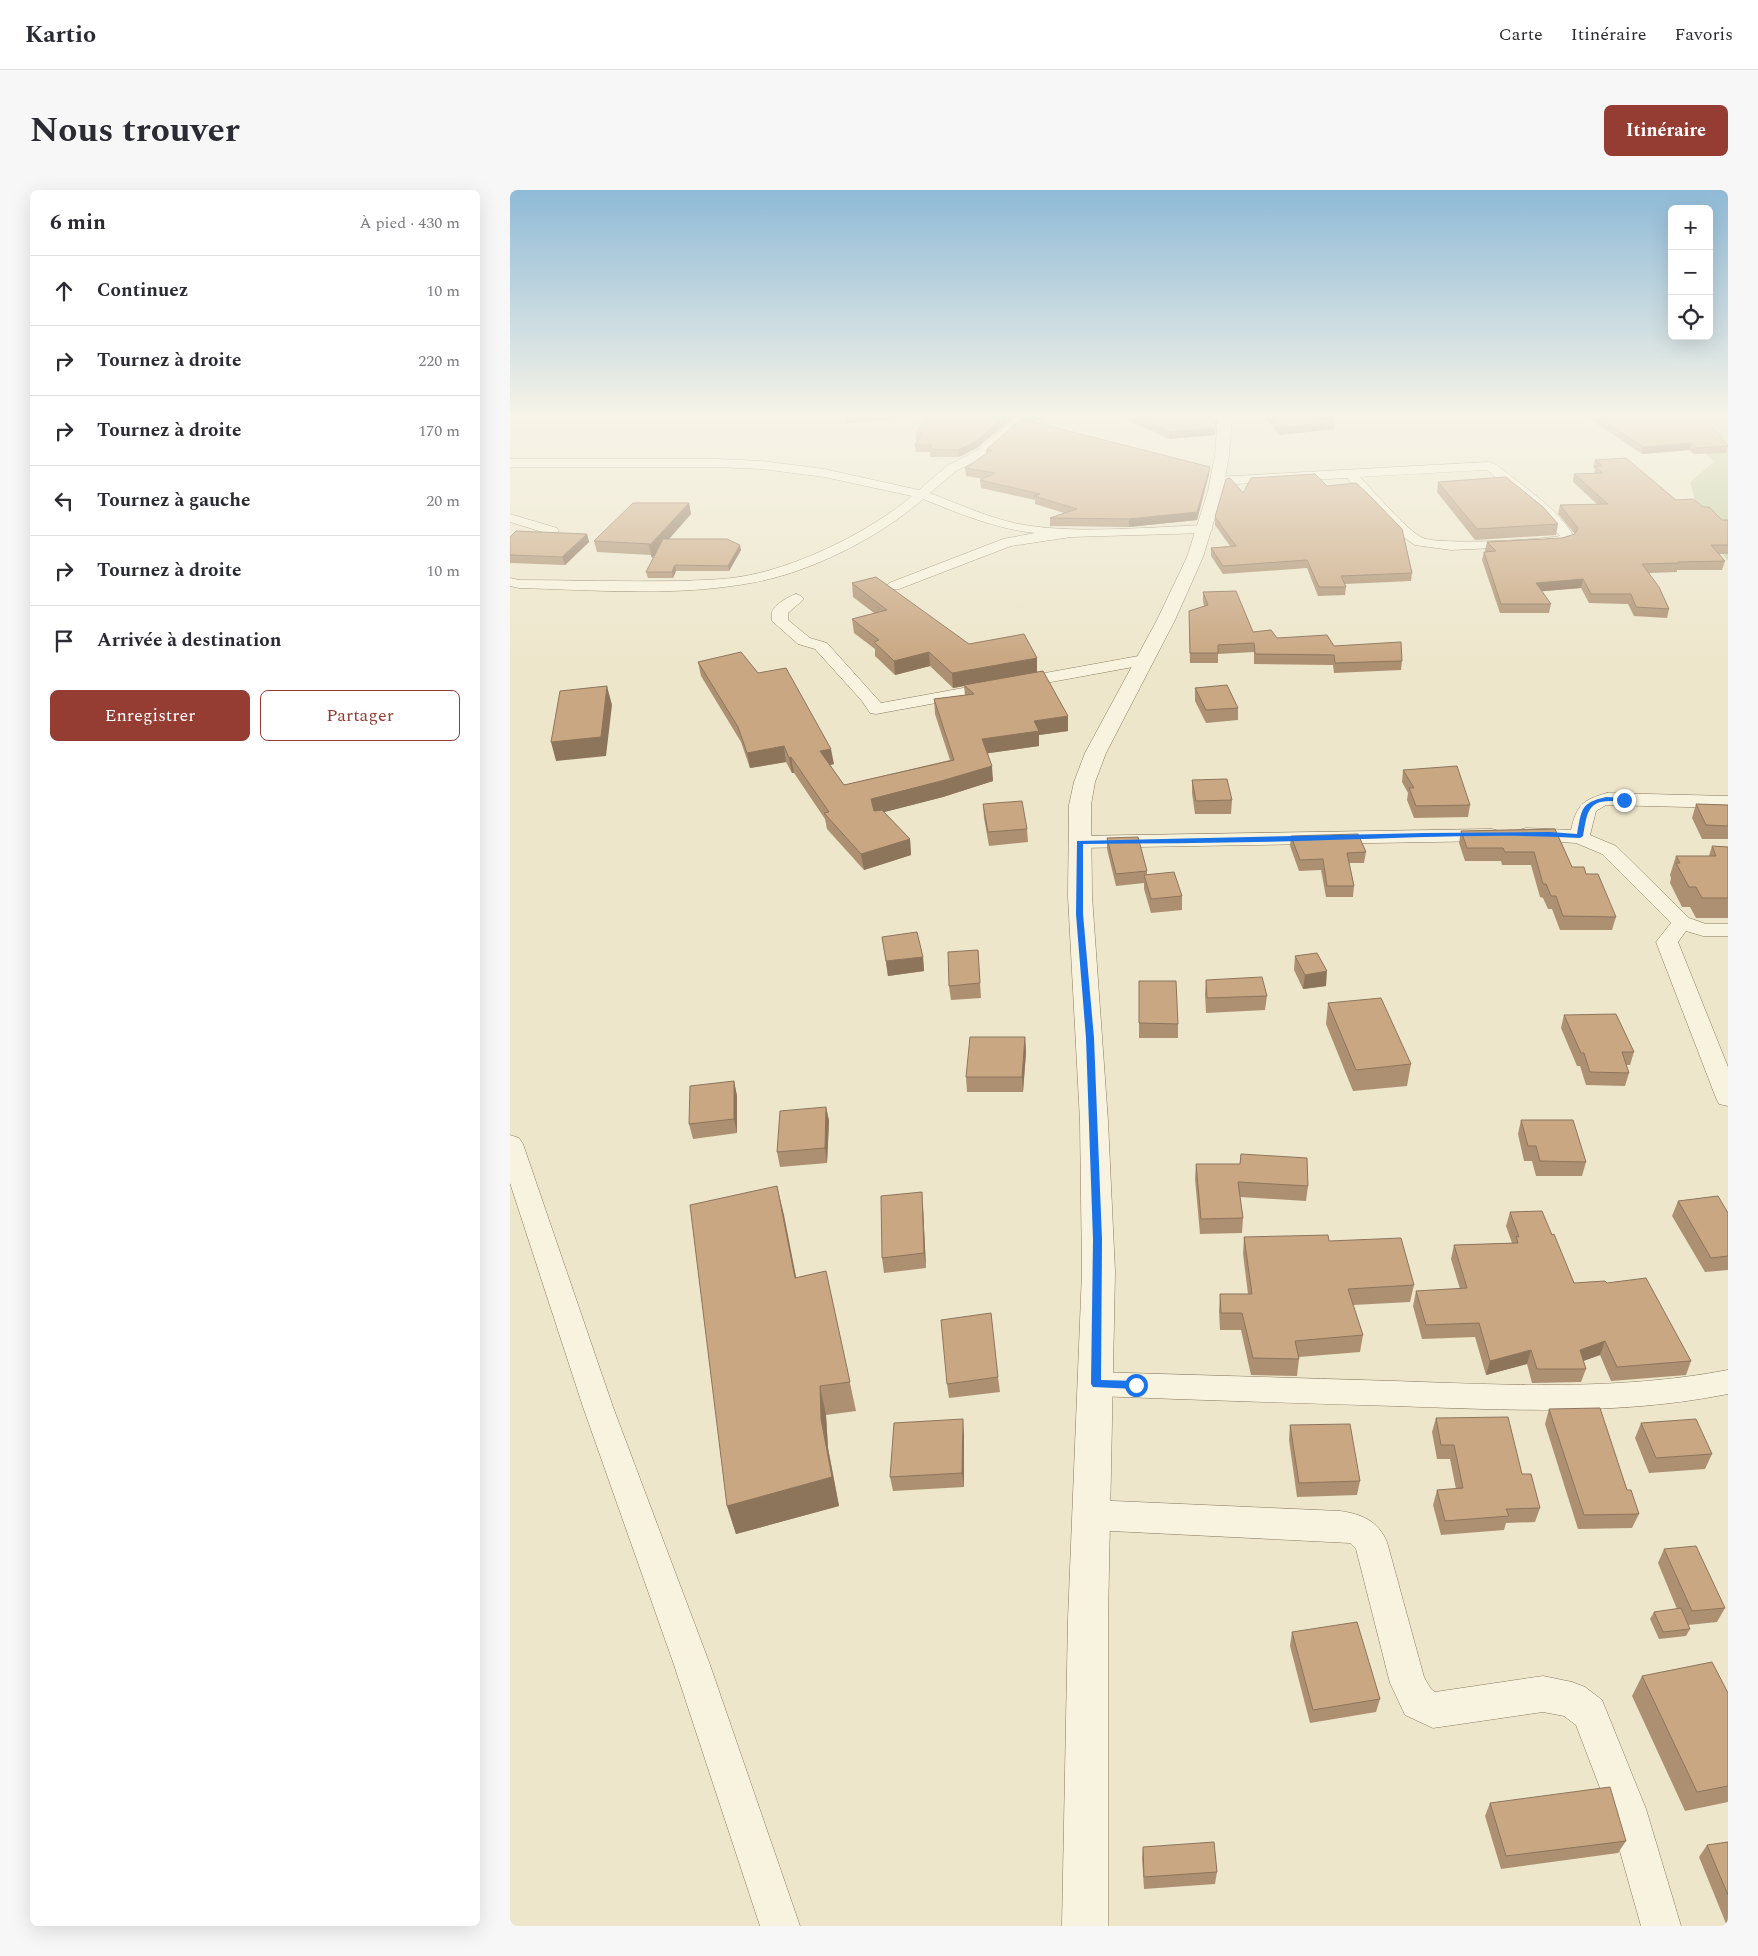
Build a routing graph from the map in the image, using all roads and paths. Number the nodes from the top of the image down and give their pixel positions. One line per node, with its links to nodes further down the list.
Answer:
1 (917, 498): 10 (street)
2 (932, 498): 9 (street)
3 (1214, 498): 7 (street)
4 (1373, 498): 5 (street)
5 (1527, 498)
6 (510, 518): 8 (street)
7 (1206, 529): 9 (street); 13 (street)
8 (552, 531)
9 (1071, 533): 11 (street)
10 (510, 582)
11 (894, 586)
12 (796, 599): 13 (street)
13 (1147, 654): 16 (street)
14 (1728, 802): 15 (street)
15 (1580, 836): 16 (street); 17 (street)
16 (1079, 842): 22 (street)
17 (1682, 922): 18 (street); 19 (street)
18 (1728, 930)
19 (1728, 1098)
20 (510, 1144): 24 (street)
21 (1728, 1382): 22 (street)
22 (1096, 1384): 23 (street)
23 (1091, 1515): 25 (street); 26 (street)
24 (780, 1926)
25 (1085, 1926)
26 (1661, 1926)

